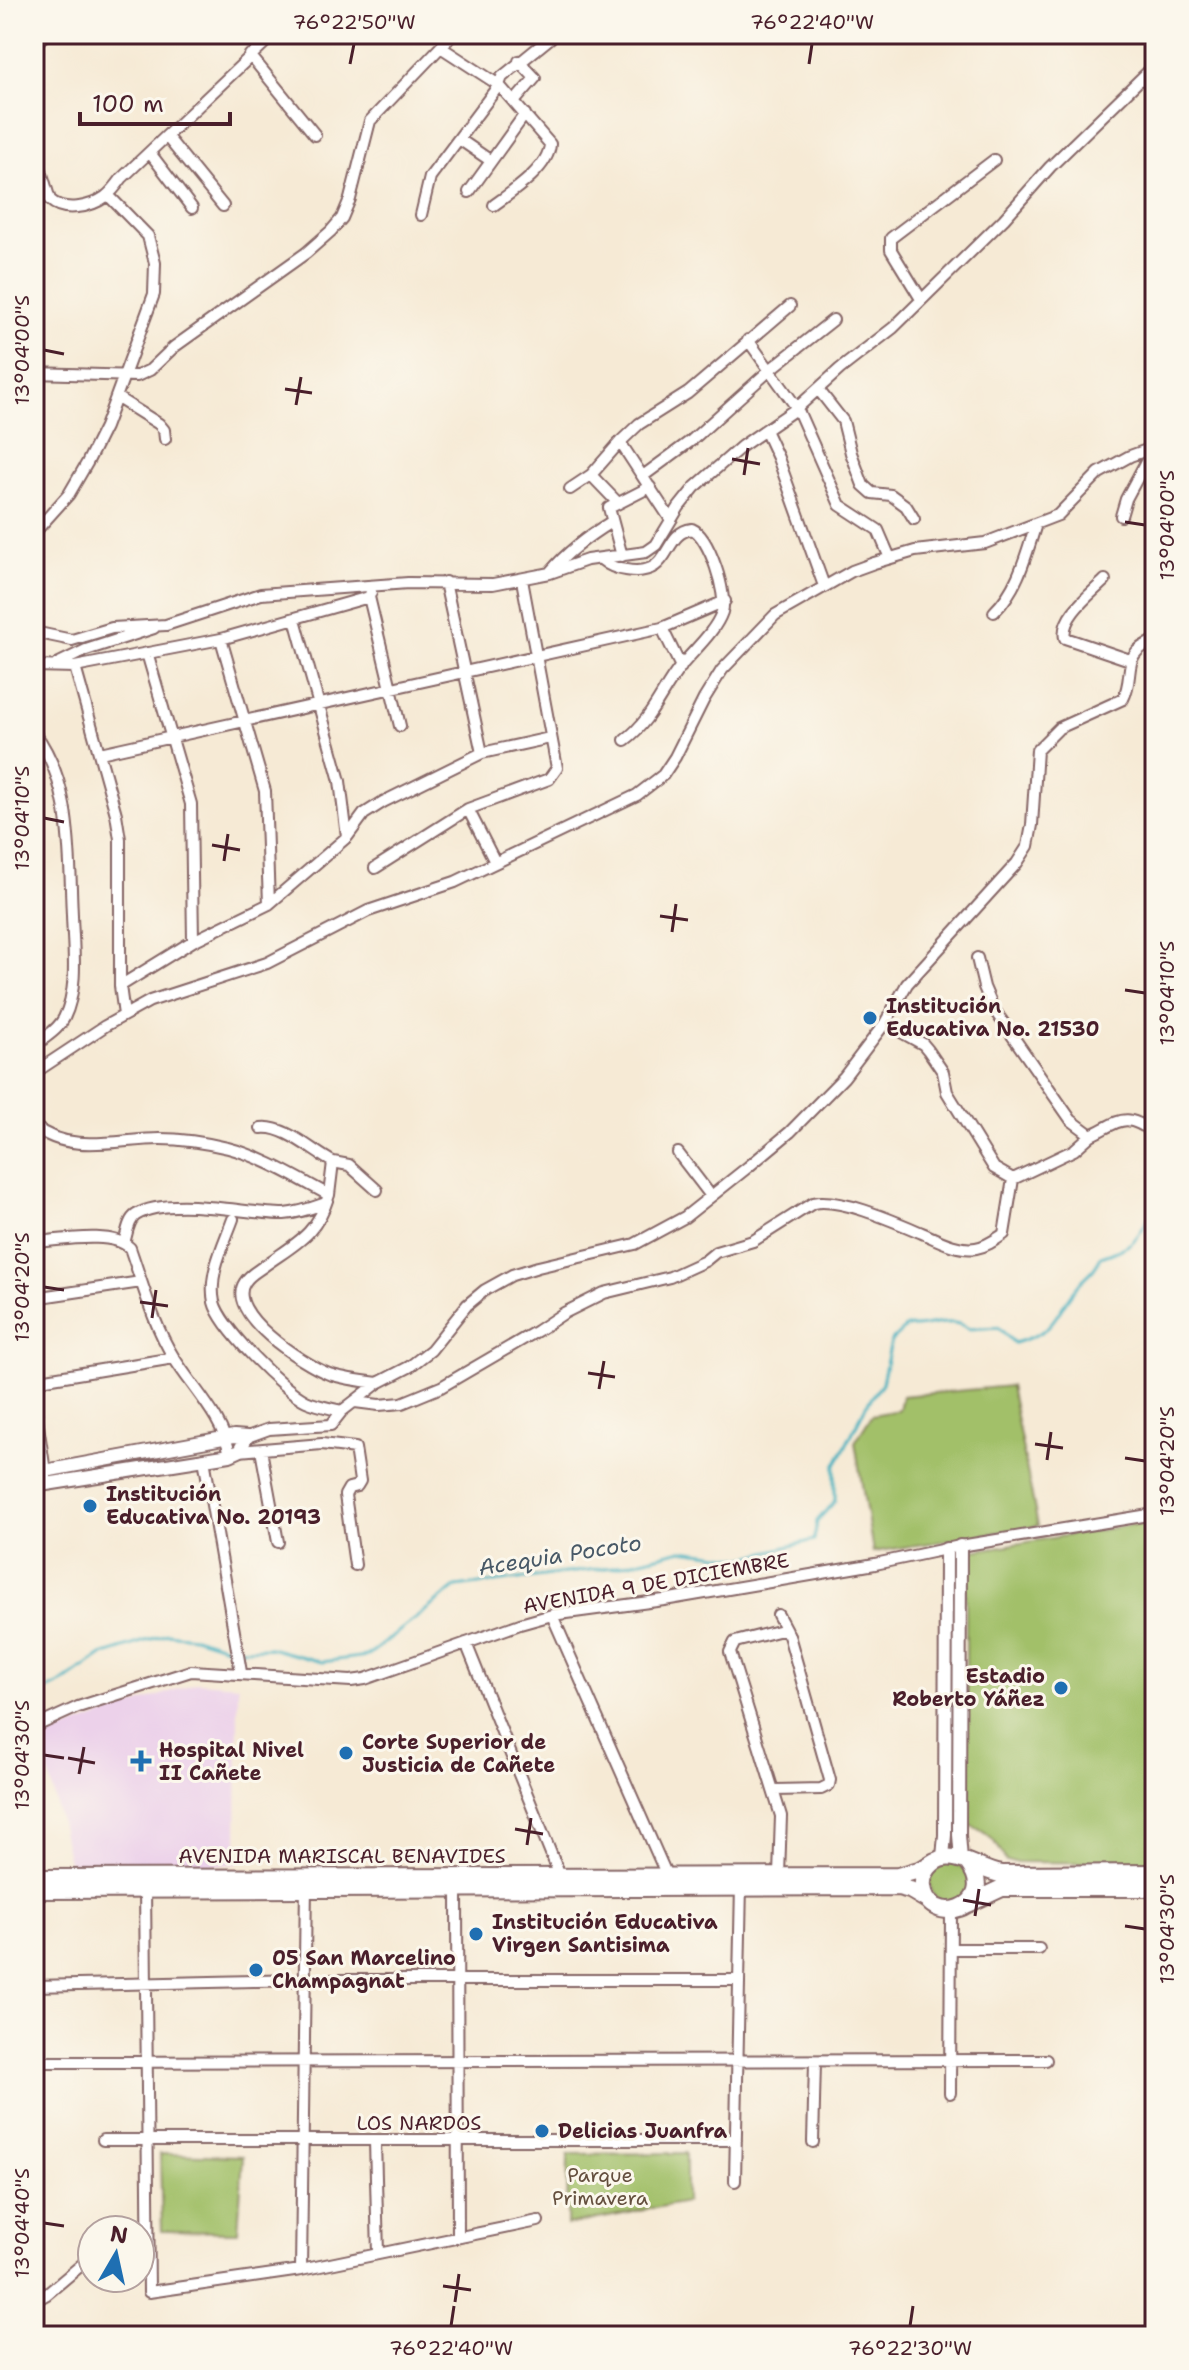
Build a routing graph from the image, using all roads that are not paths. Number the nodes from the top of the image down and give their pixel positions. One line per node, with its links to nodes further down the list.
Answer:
1 (46, 34): 5 (street)
2 (274, 34): 7 (street)
3 (453, 34): 6 (street)
4 (555, 34): 8 (street)
5 (34, 44)
6 (442, 48): 10 (street); 32 (street)
7 (250, 55): 13 (street); 14 (street)
8 (519, 61): 10 (street); 11 (street)
9 (1155, 65): 26 (street)
10 (499, 85): 11 (street); 15 (street)
11 (514, 102): 12 (street)
12 (525, 114): 19 (street); 22 (street)
13 (315, 135)
14 (167, 137): 17 (street); 23 (street)
15 (459, 139): 19 (street); 25 (street)
16 (34, 148): 21 (street)
17 (150, 153): 21 (street); 24 (street)
18 (994, 160): 26 (street)
19 (491, 161): 20 (street)
20 (469, 192)
21 (108, 195): 32 (street)
22 (494, 205)
23 (223, 206)
24 (192, 208)
25 (421, 215)
26 (921, 299): 33 (street)
27 (790, 306): 29 (street)
28 (833, 320): 30 (street)
29 (748, 340): 30 (street); 38 (street)
30 (771, 369): 35 (street); 41 (street)
31 (34, 373): 32 (street)
32 (124, 377): 34 (street)
33 (818, 389): 35 (street); 46 (street)
34 (116, 397): 37 (street); 50 (street)
35 (797, 408): 36 (street); 52 (street)
36 (765, 430): 47 (street); 59 (street)
37 (165, 439)
38 (620, 442): 40 (street); 41 (street)
39 (1155, 447): 45 (street); 49 (street)
40 (591, 475): 43 (street); 44 (street)
41 (643, 476): 42 (street)
42 (650, 487): 44 (street); 47 (street)
43 (570, 489)
44 (617, 502): 48 (street)
45 (1121, 516)
46 (914, 519)
47 (671, 520): 51 (street)
48 (611, 522): 51 (street); 54 (street)
49 (1036, 524): 52 (street); 62 (street)
50 (34, 533)
51 (622, 556): 53 (street)
52 (890, 558): 59 (street)
53 (602, 560): 54 (street); 61 (street)
54 (550, 573): 55 (street)
55 (522, 580): 57 (street); 70 (street)
56 (1105, 580): 71 (street)
57 (445, 582): 58 (street); 76 (street)
58 (374, 585): 60 (street); 64 (street)
59 (824, 586): 89 (street)
60 (369, 597): 63 (street); 77 (street)
61 (725, 601): 65 (street); 75 (street)
62 (994, 612)
63 (295, 619): 67 (street); 78 (street)
64 (166, 625): 66 (street); 72 (street)
65 (662, 628): 70 (street); 75 (street)
66 (34, 632)
67 (221, 639): 69 (street); 79 (street)
68 (1155, 641): 71 (street)
69 (147, 653): 74 (street); 82 (street)
70 (537, 654): 76 (street); 83 (street)
71 (1130, 660): 96 (street)
72 (55, 665): 73 (street); 74 (street)
73 (34, 666)
74 (75, 667): 85 (street)
75 (681, 667): 84 (street)
76 (465, 670): 77 (street); 86 (street)
77 (391, 687): 78 (street); 80 (street)
78 (319, 703): 79 (street); 88 (street)
79 (245, 720): 82 (street); 91 (street)
80 (400, 726)
81 (34, 732): 97 (street)
82 (172, 737): 85 (street); 92 (street)
83 (550, 738): 86 (street); 87 (street)
84 (625, 740)
85 (100, 753): 94 (street)
86 (482, 753): 88 (street)
87 (468, 809): 89 (street); 90 (street)
88 (347, 837): 91 (street)
89 (495, 862): 95 (street)
90 (375, 868)
91 (269, 904): 92 (street)
92 (193, 941): 94 (street)
93 (977, 958): 102 (street)
94 (120, 986): 95 (street)
95 (124, 1015): 98 (street)
96 (885, 1023): 105 (street); 107 (street)
97 (34, 1048)
98 (34, 1073)
99 (34, 1126): 108 (street)
100 (261, 1128): 104 (street)
101 (1155, 1133): 102 (street)
102 (1091, 1135): 105 (street)
103 (678, 1153): 107 (street)
104 (333, 1162): 106 (street); 108 (street)
105 (1013, 1179): 118 (street)
106 (377, 1190)
107 (711, 1196): 116 (street)
108 (328, 1199): 111 (street); 116 (street)
109 (233, 1219): 119 (street)
110 (34, 1242): 111 (street)
111 (124, 1243): 112 (street)
112 (141, 1282): 113 (street); 114 (street)
113 (34, 1298)
114 (174, 1358): 115 (street); 120 (street)
115 (34, 1381)
116 (378, 1383): 118 (street)
117 (34, 1399): 125 (street)
118 (355, 1402): 119 (street)
119 (341, 1412): 121 (street)
120 (227, 1437): 121 (street); 123 (street); 125 (street)
121 (247, 1437): 123 (street)
122 (261, 1450): 123 (street); 127 (street); 129 (street)
123 (234, 1453): 124 (street)
124 (204, 1459): 125 (street); 134 (street)
125 (40, 1478)
126 (1155, 1514): 128 (street, AVENIDA 9 DE DICIEMBRE)
127 (278, 1542)
128 (953, 1547): 130 (street, AVENIDA 9 DE DICIEMBRE); 137 (street); 138 (street)
129 (355, 1565)
130 (552, 1615): 133 (street, AVENIDA 9 DE DICIEMBRE); 142 (street)
131 (778, 1615): 132 (street)
132 (786, 1630): 136 (street); 136 (street)
133 (466, 1643): 134 (street, AVENIDA 9 DE DICIEMBRE); 141 (street)
134 (241, 1672): 135 (street, AVENIDA 9 DE DICIEMBRE)
135 (34, 1727)
136 (775, 1790): 140 (street)
137 (939, 1859): 138 (highway); 140 (highway, AVENIDA MARISCAL BENAVIDES); 150 (highway)
138 (964, 1861): 139 (highway); 151 (highway)
139 (1155, 1873)
140 (779, 1875): 145 (highway, AVENIDA MARISCAL BENAVIDES)
141 (560, 1876): 142 (highway, AVENIDA MARISCAL BENAVIDES); 144 (highway, AVENIDA MARISCAL BENAVIDES)
142 (667, 1876): 145 (highway, AVENIDA MARISCAL BENAVIDES)
143 (34, 1878): 147 (highway, AVENIDA MARISCAL BENAVIDES)
144 (457, 1882): 145 (highway, AVENIDA MARISCAL BENAVIDES); 146 (highway, AVENIDA MARISCAL BENAVIDES); 155 (street)
145 (741, 1882): 150 (highway, AVENIDA MARISCAL BENAVIDES); 157 (street)
146 (306, 1883): 147 (highway, AVENIDA MARISCAL BENAVIDES); 156 (street)
147 (145, 1884): 149 (highway, AVENIDA MARISCAL BENAVIDES); 158 (street)
148 (1155, 1888): 151 (highway)
149 (34, 1890)
150 (932, 1903): 152 (highway)
151 (968, 1904): 152 (highway)
152 (951, 1911): 153 (street)
153 (951, 1949): 154 (street); 161 (street)
154 (1039, 1949)
155 (458, 1979): 156 (street); 157 (street); 160 (street)
156 (304, 1980): 158 (street); 164 (street)
157 (739, 1980): 166 (street)
158 (146, 1983): 159 (street); 163 (street)
159 (34, 1986)
160 (457, 2060): 164 (street); 166 (street); 174 (street)
161 (949, 2060): 162 (street); 167 (street); 168 (street)
162 (1046, 2060)
163 (146, 2061): 164 (street); 165 (street); 171 (street)
164 (303, 2061): 172 (street)
165 (34, 2062)
166 (737, 2062): 167 (street); 170 (street)
167 (815, 2062): 175 (street)
168 (950, 2093)
169 (103, 2140): 171 (street, LOS NARDOS)
170 (736, 2140): 174 (street, LOS NARDOS); 176 (street)
171 (147, 2141): 172 (street, LOS NARDOS); 181 (street)
172 (302, 2141): 173 (street, LOS NARDOS); 181 (street)
173 (375, 2141): 174 (street, LOS NARDOS); 179 (street)
174 (458, 2142): 178 (street)
175 (813, 2142)
176 (735, 2181)
177 (538, 2221): 178 (street)
178 (458, 2237): 179 (street)
179 (378, 2254): 181 (street)
180 (76, 2270): 182 (street)
181 (301, 2270)
182 (34, 2301)

